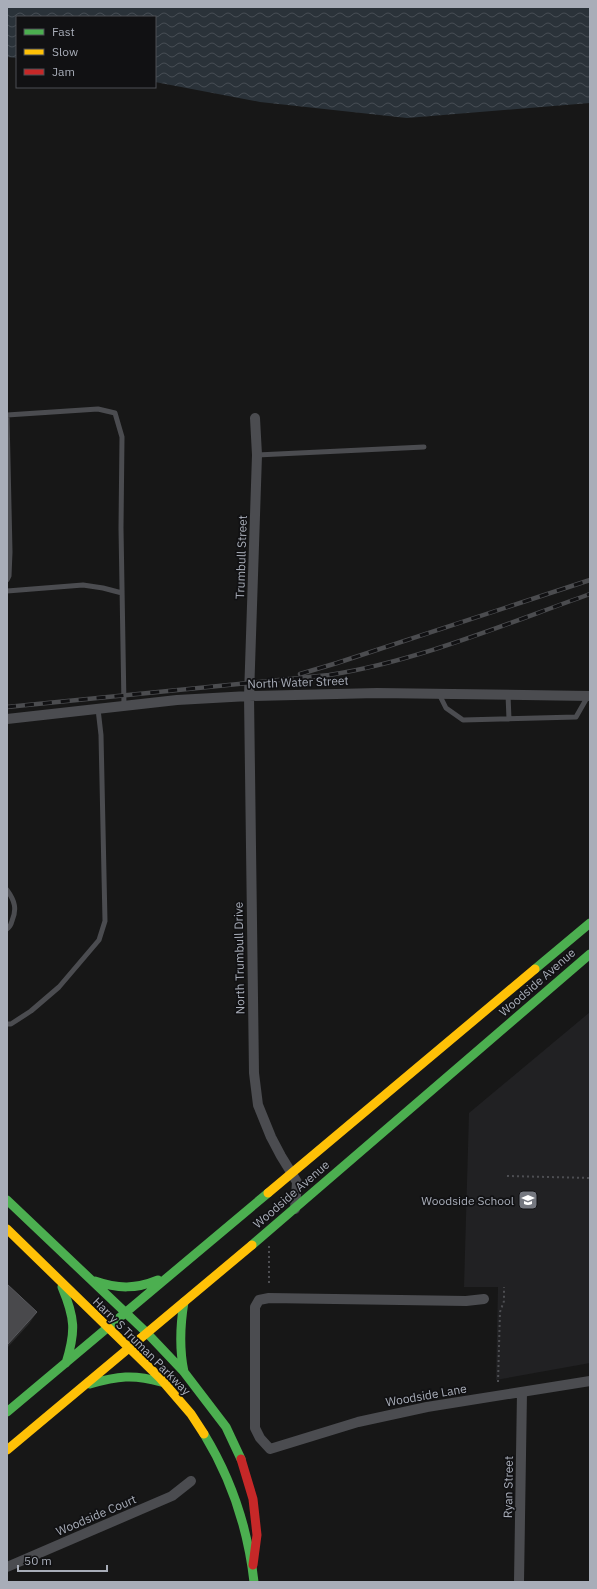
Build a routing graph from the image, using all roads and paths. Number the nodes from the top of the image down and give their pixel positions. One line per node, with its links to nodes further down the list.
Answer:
1 (7, 416): 5 (lane); 7 (lane)
2 (255, 418): 4 (street, Trumbull Street)
3 (424, 447): 4 (lane)
4 (257, 455): 10 (street, Trumbull Street)
5 (7, 580)
6 (7, 591): 7 (lane)
7 (122, 593): 12 (lane)
8 (439, 694): 9 (street, North Water Street); 10 (street, North Water Street); 15 (lane)
9 (508, 695): 11 (street, North Water Street); 15 (lane)
10 (249, 696): 12 (street, North Water Street); 21 (street, North Trumbull Drive)
11 (589, 696): 15 (lane)
12 (124, 706): 13 (street, North Water Street)
13 (98, 709): 14 (street, North Water Street); 20 (lane)
14 (7, 719)
15 (508, 719)
16 (7, 890): 18 (lane)
17 (590, 923): 21 (main road, Woodside Avenue)
18 (7, 929)
19 (590, 954): 25 (main road, Woodside Avenue)
20 (7, 1024)
21 (292, 1173): 25 (street, North Trumbull Drive); 28 (main road, Woodside Avenue)
22 (507, 1176): 23 (path)
23 (590, 1178)
24 (7, 1200): 29 (main road, Harry S Truman Parkway)
25 (294, 1209): 34 (main road, Woodside Avenue)
26 (7, 1229): 30 (main road, Harry S Truman Parkway)
27 (269, 1246): 31 (path)
28 (171, 1275): 29 (main road); 35 (main road, Woodside Avenue)
29 (90, 1279): 35 (main road, Harry S Truman Parkway)
30 (60, 1281): 36 (main road, Harry S Truman Parkway); 39 (main road)
31 (269, 1284)
32 (504, 1287): 42 (path)
33 (484, 1299): 45 (street, Woodside Lane)
34 (184, 1302): 37 (main road, Woodside Avenue); 40 (main road)
35 (126, 1312): 36 (main road, Woodside Avenue); 37 (main road, Harry S Truman Parkway)
36 (108, 1328): 38 (main road, Harry S Truman Parkway); 39 (main road, Woodside Avenue)
37 (147, 1333): 38 (main road, Woodside Avenue); 40 (main road, Harry S Truman Parkway)
38 (129, 1348): 43 (main road, Harry S Truman Parkway); 44 (main road, Woodside Avenue)
39 (65, 1364): 46 (main road, Woodside Avenue)
40 (184, 1372): 49 (main road, Harry S Truman Parkway)
41 (590, 1380): 45 (street, Woodside Lane)
42 (498, 1382)
43 (164, 1383): 44 (main road); 49 (main road, Harry S Truman Parkway)
44 (84, 1386): 47 (main road, Woodside Avenue)
45 (522, 1392): 52 (street, Ryan Street)
46 (7, 1412)
47 (7, 1450)
48 (191, 1480): 50 (street, Woodside Court)
49 (253, 1565): 51 (main road)
50 (7, 1568)
51 (254, 1582)
52 (519, 1582)

